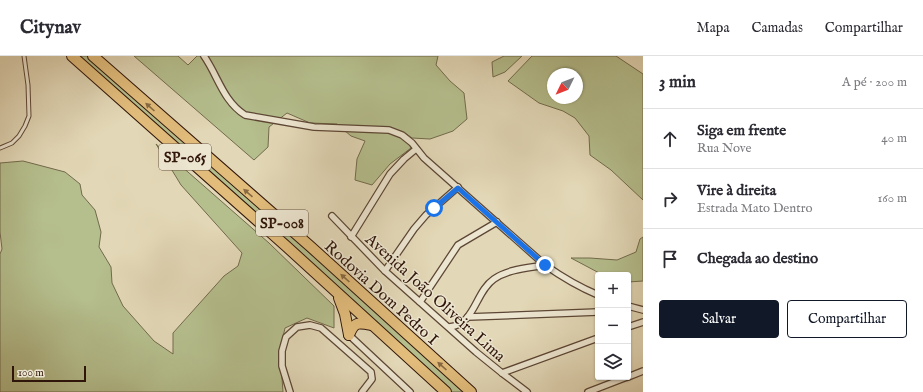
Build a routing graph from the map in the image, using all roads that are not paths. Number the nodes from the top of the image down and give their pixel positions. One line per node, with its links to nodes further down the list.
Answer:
1 (24, 56): 5 (lane)
2 (72, 56): 13 (highway, Rodovia Dom Pedro I / SP-065)
3 (93, 56): 34 (highway, Rodovia Dom Pedro I / SP-008, one-way to 3)
4 (204, 56): 6 (street)
5 (0, 148)
6 (416, 149): 7 (street); 10 (street)
7 (458, 188): 9 (street); 12 (street)
8 (332, 216): 10 (street, Avenida João Oliveira Lima)
9 (497, 222): 11 (street); 15 (street)
10 (351, 237): 12 (street, Avenida João Oliveira Lima)
11 (545, 265): 14 (street); 19 (street)
12 (385, 272): 15 (street, Avenida João Oliveira Lima)
13 (337, 294): 21 (highway, Rodovia Dom Pedro I / SP-065); 24 (highway)
14 (595, 294)
15 (420, 302): 23 (street, Avenida João Oliveira Lima)
16 (631, 307): 17 (street)
17 (643, 310)
18 (595, 312): 19 (street)
19 (468, 317): 23 (street)
20 (643, 322): 22 (street)
21 (371, 325): 24 (highway); 33 (highway, Rodovia Dom Pedro I / SP-065)
22 (631, 326)
23 (449, 327): 27 (street, Avenida João Oliveira Lima)
24 (349, 335): 32 (street)
25 (595, 339): 27 (street)
26 (643, 371): 28 (street)
27 (502, 374): 35 (street, Avenida João Oliveira Lima)
28 (631, 376)
29 (619, 380): 36 (street)
30 (290, 392): 31 (street)
31 (362, 392)
32 (410, 392)
33 (446, 392)
34 (470, 392)
35 (527, 392)
36 (588, 392)

